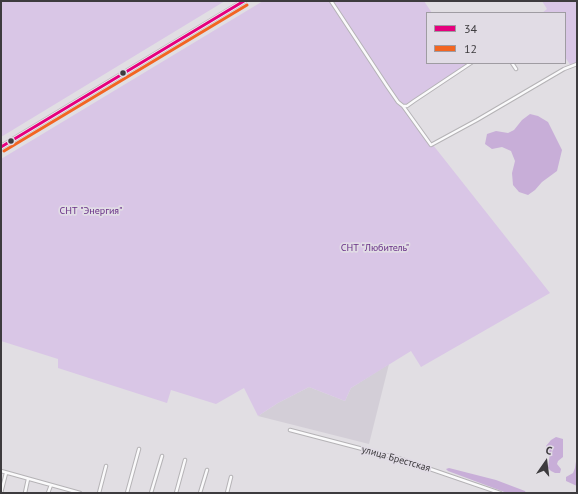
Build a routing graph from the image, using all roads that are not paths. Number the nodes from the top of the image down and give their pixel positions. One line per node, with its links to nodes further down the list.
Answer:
1 (244, 1): 8 (main road)
2 (331, 1): 7 (street)
3 (469, 64): 7 (street)
4 (513, 64): 6 (street)
5 (577, 64): 7 (street)
6 (516, 69)
7 (403, 106)
8 (1, 147)
9 (290, 430): 31 (street, улица Брестская)
10 (139, 449): 26 (street)
11 (162, 456): 27 (street)
12 (185, 460): 28 (street)
13 (106, 466): 25 (street)
14 (207, 470): 29 (street)
15 (1, 471): 16 (street)
16 (6, 473): 18 (street); 21 (street)
17 (231, 477): 30 (street)
18 (28, 479): 19 (street); 22 (street)
19 (51, 485): 20 (street); 23 (street)
20 (72, 492): 24 (street)
21 (1, 493)
22 (24, 493)
23 (48, 493)
24 (80, 493)
25 (99, 493)
26 (127, 493)
27 (151, 493)
28 (176, 493)
29 (200, 493)
30 (227, 493)
31 (500, 493)

